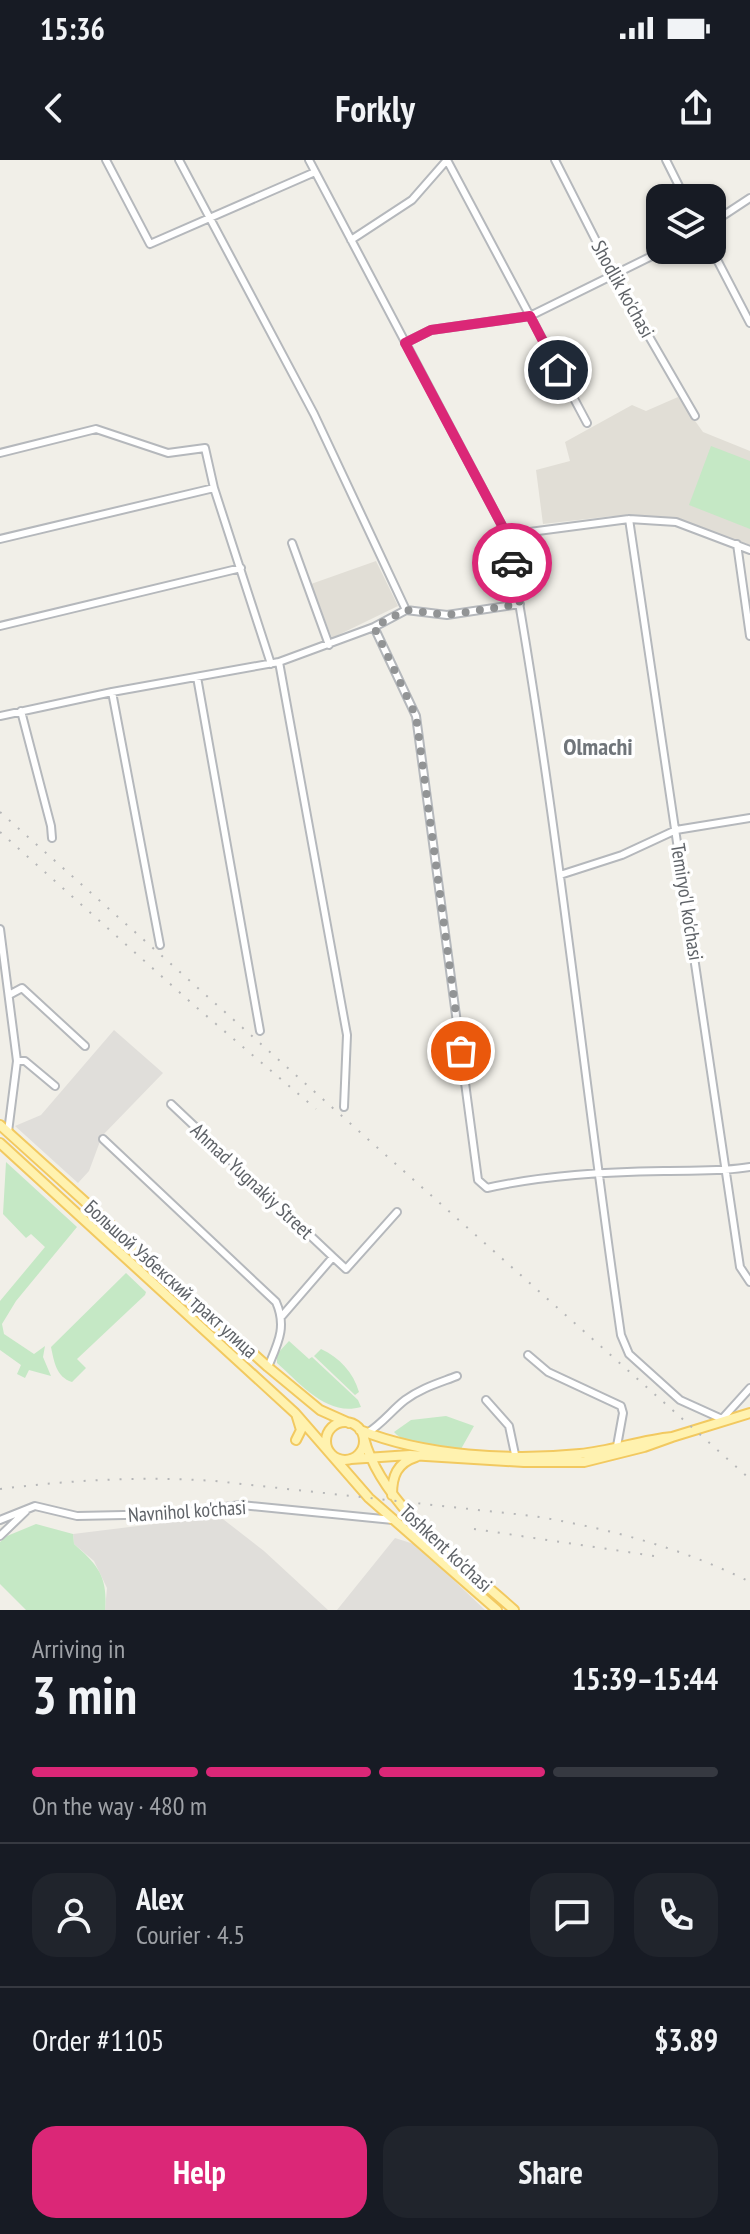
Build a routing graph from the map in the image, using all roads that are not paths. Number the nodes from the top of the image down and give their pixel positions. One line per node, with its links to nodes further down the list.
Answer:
1 (106, 160): 11 (street)
2 (179, 160): 11 (street)
3 (309, 160): 7 (street)
4 (447, 160): 12 (street); 16 (street)
5 (555, 160): 15 (street, Shodlik ko'chasi)
6 (666, 160): 8 (street)
7 (315, 172): 11 (street); 12 (street)
8 (678, 184)
9 (750, 198): 10 (street)
10 (726, 214)
11 (209, 220): 31 (street)
12 (351, 240): 18 (street)
13 (646, 259): 15 (street)
14 (719, 264): 17 (street)
15 (614, 276): 16 (street); 19 (street, Shodlik ko'chasi)
16 (530, 316): 18 (street); 20 (street)
17 (750, 323)
18 (405, 343): 24 (street)
19 (695, 416)
20 (587, 423)
21 (0, 453): 22 (street)
22 (214, 488): 25 (street); 29 (street)
23 (629, 519): 24 (street); 27 (street); 42 (street, Temiryo'l ko'chasi)
24 (507, 535): 30 (street)
25 (0, 539)
26 (292, 543): 35 (street)
27 (737, 544): 28 (street); 34 (street)
28 (750, 550)
29 (241, 568): 32 (street); 36 (street)
30 (520, 604): 31 (street); 44 (street)
31 (406, 610): 33 (street)
32 (0, 626)
33 (374, 627): 35 (street); 60 (street)
34 (750, 636)
35 (329, 645): 36 (street)
36 (275, 663): 37 (street); 53 (street)
37 (197, 677): 38 (street); 48 (street)
38 (112, 692): 39 (street); 46 (street)
39 (21, 711): 40 (street); 43 (street)
40 (0, 716)
41 (750, 818): 42 (street)
42 (676, 830): 44 (street); 59 (street, Temiryo'l ko'chasi)
43 (52, 838)
44 (560, 875): 60 (street)
45 (0, 929): 47 (street)
46 (160, 945)
47 (9, 996): 49 (street); 50 (street)
48 (260, 1031)
49 (85, 1046)
50 (17, 1061): 51 (street); 55 (street)
51 (55, 1086)
52 (171, 1104): 62 (street, Ahmad Yugnakiy Street)
53 (344, 1107)
54 (0, 1125): 55 (main road, Большой Узбекский тракт улица)
55 (8, 1132): 66 (main road, Большой Узбекский тракт улица)
56 (103, 1139): 64 (street)
57 (0, 1143): 70 (main road, Большой Узбекский тракт улица)
58 (750, 1167): 59 (street)
59 (728, 1171): 60 (street); 63 (street, Temiryo'l ko'chasi)
60 (598, 1174): 72 (street)
61 (397, 1212): 62 (street)
62 (333, 1257): 64 (street)
63 (750, 1282)
64 (282, 1316): 66 (street)
65 (528, 1355): 77 (street)
66 (268, 1367): 73 (main road, Большой Узбекский тракт улица)
67 (457, 1376): 74 (street)
68 (750, 1388): 72 (street)
69 (486, 1400): 81 (street)
70 (295, 1413): 76 (main road); 78 (main road, Большой Узбекский тракт улица)
71 (750, 1413): 72 (main road)
72 (722, 1419): 75 (main road)
73 (349, 1423): 74 (main road); 78 (main road)
74 (363, 1433): 80 (main road, Toshkent ko'chasi); 81 (main road); 82 (main road)
75 (672, 1437): 77 (main road); 81 (main road)
76 (296, 1440)
77 (617, 1446): 81 (main road)
78 (330, 1454): 82 (main road); 86 (main road, Toshkent ko'chasi)
79 (422, 1456): 80 (main road); 81 (main road); 83 (main road)
80 (369, 1457): 82 (main road); 83 (main road, Toshkent ko'chasi)
81 (516, 1458)
82 (351, 1459)
83 (392, 1496): 89 (main road, Toshkent ko'chasi)
84 (29, 1508): 85 (street); 86 (street, Navnihol ko'chasi); 87 (street)
85 (0, 1520)
86 (393, 1520): 88 (main road, Toshkent ko'chasi)
87 (0, 1536)
88 (497, 1610)
89 (514, 1610)

